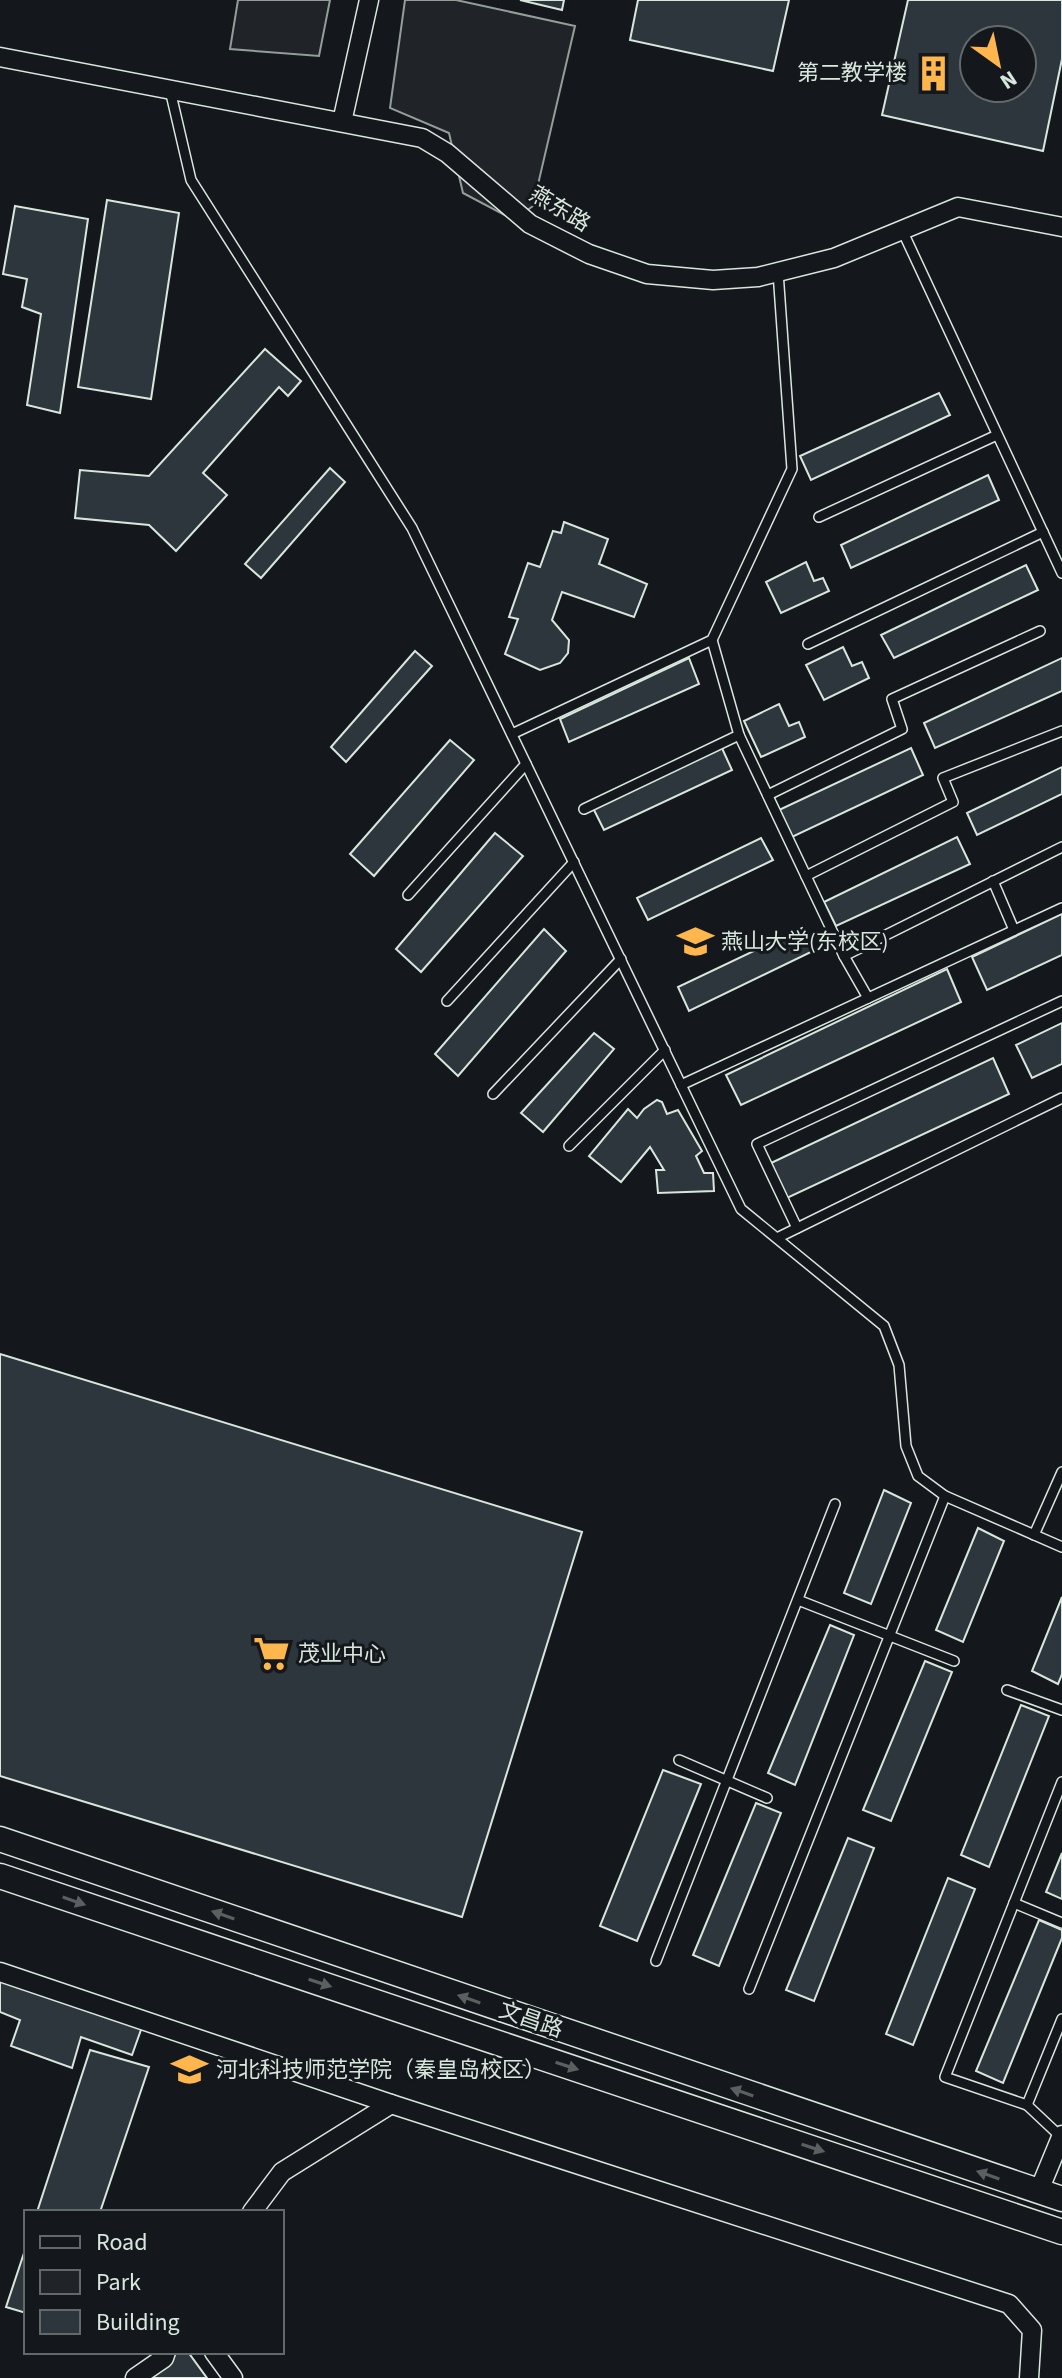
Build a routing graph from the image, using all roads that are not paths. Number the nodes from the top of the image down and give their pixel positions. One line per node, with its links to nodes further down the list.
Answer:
1 (369, 0): 4 (street)
2 (0, 57): 3 (street, 燕东路)
3 (170, 90): 4 (street, 燕东路); 16 (lane)
4 (342, 122): 7 (street, 燕东路)
5 (1062, 227): 6 (street, 燕东路)
6 (902, 230): 7 (street, 燕东路); 8 (lane)
7 (778, 272): 13 (lane)
8 (997, 435): 9 (lane); 10 (lane)
9 (819, 517)
10 (1043, 532): 11 (lane); 14 (lane)
11 (1062, 573)
12 (1040, 631): 19 (lane)
13 (712, 640): 16 (lane); 17 (lane)
14 (808, 644)
15 (1062, 731): 23 (lane)
16 (512, 734): 18 (lane)
17 (739, 735): 19 (lane); 20 (lane)
18 (526, 764): 22 (lane); 25 (lane)
19 (768, 795): 23 (lane)
20 (584, 809)
21 (1062, 847): 24 (lane)
22 (574, 862): 29 (lane); 31 (lane)
23 (806, 876): 28 (lane)
24 (993, 881): 27 (lane); 28 (lane)
25 (408, 895)
26 (1062, 908): 27 (lane)
27 (1014, 930): 30 (lane)
28 (844, 956): 30 (lane)
29 (621, 959): 33 (lane); 35 (lane)
30 (868, 998): 34 (lane)
31 (447, 1001)
32 (1062, 1001): 38 (lane)
33 (665, 1050): 34 (lane); 37 (lane)
34 (681, 1085): 39 (lane)
35 (493, 1094)
36 (1062, 1098): 38 (lane)
37 (569, 1146)
38 (797, 1228): 39 (lane)
39 (777, 1238): 42 (lane)
40 (1062, 1472): 41 (lane)
41 (1052, 1495): 43 (lane); 45 (lane)
42 (945, 1496): 45 (lane); 48 (lane)
43 (1062, 1500)
44 (835, 1504): 47 (lane)
45 (1034, 1535): 46 (lane)
46 (1062, 1547)
47 (798, 1600): 48 (lane); 53 (lane)
48 (890, 1636): 49 (lane); 62 (lane)
49 (954, 1661)
50 (1007, 1690): 51 (lane)
51 (1062, 1710)
52 (679, 1760): 53 (lane)
53 (727, 1781): 55 (lane); 60 (lane)
54 (1062, 1782): 58 (lane)
55 (767, 1798)
56 (0, 1839): 67 (main road, 文昌路, one-way to 56)
57 (0, 1876): 69 (main road, 文昌路, one-way to 69)
58 (1014, 1903): 59 (lane); 65 (lane)
59 (1062, 1923)
60 (656, 1961)
61 (0, 1972): 64 (street)
62 (749, 1989)
63 (1062, 2019): 65 (lane)
64 (391, 2104): 68 (street); 74 (street)
65 (1027, 2105): 66 (lane)
66 (1062, 2136): 67 (street)
67 (1050, 2196)
68 (254, 2210)
69 (1062, 2232)
70 (165, 2354): 72 (street)
71 (215, 2354): 73 (street)
72 (135, 2378)
73 (233, 2378)
74 (1029, 2378)

